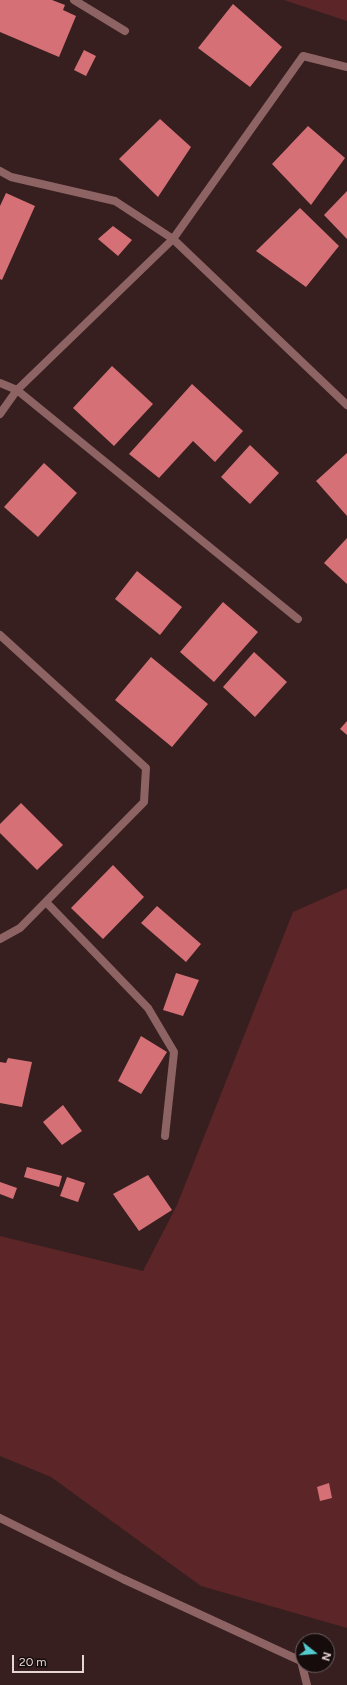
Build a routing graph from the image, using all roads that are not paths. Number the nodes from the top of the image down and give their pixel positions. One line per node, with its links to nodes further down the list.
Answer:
1 (74, 0): 2 (street)
2 (125, 31)
3 (347, 67): 5 (street)
4 (0, 171): 5 (street)
5 (173, 239): 7 (street); 8 (street)
6 (0, 383): 7 (street)
7 (17, 390): 9 (street); 10 (street)
8 (347, 405)
9 (0, 414)
10 (298, 619)
11 (0, 635): 12 (street)
12 (46, 902): 13 (street); 14 (street)
13 (0, 939)
14 (165, 1136)
15 (0, 1518): 16 (street)
16 (307, 1685)

